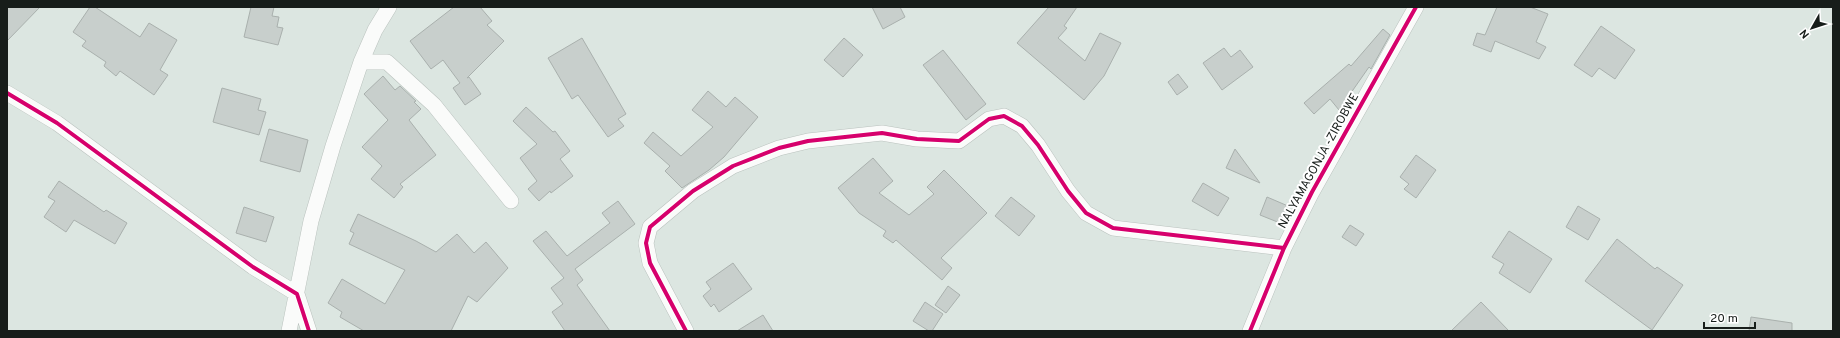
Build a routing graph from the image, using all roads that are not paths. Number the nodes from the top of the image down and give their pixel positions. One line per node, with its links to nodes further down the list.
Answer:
1 (388, 7): 3 (street)
2 (1416, 7): 6 (street, NALYAMAGONJA -ZIROBWE)
3 (361, 62): 5 (street); 7 (street)
4 (7, 93): 7 (street)
5 (511, 201)
6 (1284, 248): 10 (street); 11 (street, NALYAMAGONJA -ZIROBWE)
7 (297, 294): 8 (street); 9 (street)
8 (289, 331)
9 (309, 331)
10 (686, 331)
11 (1250, 331)

